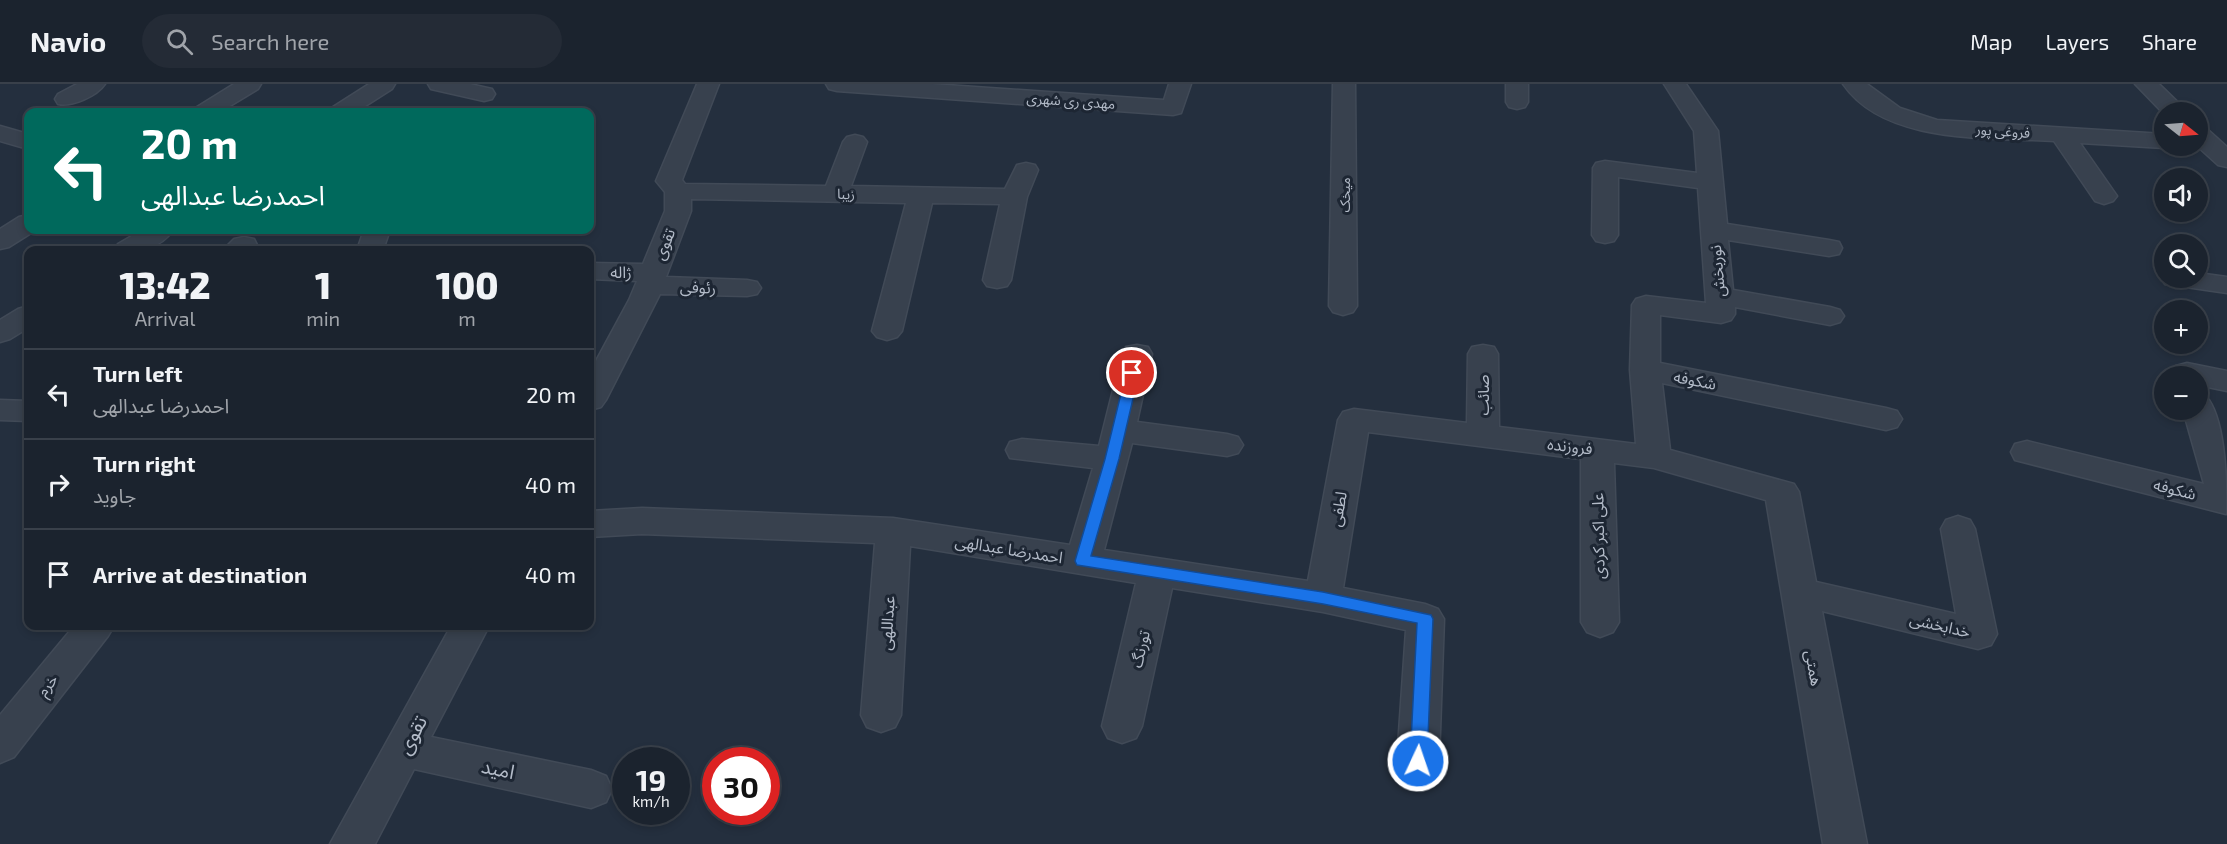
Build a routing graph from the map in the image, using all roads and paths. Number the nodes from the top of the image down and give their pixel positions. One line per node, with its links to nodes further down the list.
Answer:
1 (94, 84): 13 (street)
2 (250, 84): 15 (street)
3 (384, 84): 16 (street)
4 (440, 84): 12 (street)
5 (708, 84): 27 (street, تقوی)
6 (837, 84): 7 (street, مهدی ری شهری)
7 (1180, 84)
8 (1344, 84): 46 (street, میخک)
9 (1675, 84): 26 (street, نوربخش)
10 (1854, 84): 19 (street, فروغی پور)
11 (2146, 84): 14 (street)
12 (488, 89): 17 (street)
13 (66, 99)
14 (2165, 102)
15 (211, 108)
16 (346, 108)
17 (472, 108)
18 (0, 133): 21 (street)
19 (2062, 135): 20 (street, فروغی پور); 30 (street)
20 (2154, 140)
21 (24, 141)
22 (855, 142): 28 (street)
23 (2208, 145): 24 (street)
24 (2227, 160)
25 (1026, 170): 31 (street)
26 (1710, 182): 33 (street, نوربخش); 35 (street)
27 (678, 191): 28 (street, زیبا); 40 (street, تقوی)
28 (836, 194): 29 (street, زیبا)
29 (921, 195): 31 (street, زیبا); 49 (street)
30 (2104, 196)
31 (1014, 197): 41 (street)
32 (24, 226): 36 (street)
33 (1714, 230): 38 (street); 45 (street, نوربخش)
34 (154, 234): 37 (street)
35 (1605, 235)
36 (0, 241)
37 (134, 246)
38 (1829, 248)
39 (594, 272): 40 (street, ژاله)
40 (651, 279): 44 (street, رئوفی); 56 (street, تقوی)
41 (997, 280)
42 (2208, 282): 43 (street)
43 (2227, 285)
44 (747, 288)
45 (1719, 296): 47 (street); 53 (street, نوربخش)
46 (1343, 306)
47 (1830, 316)
48 (24, 318): 50 (street)
49 (887, 331)
50 (0, 333)
51 (1137, 354): 63 (street)
52 (1483, 354): 62 (street, صائب)
53 (1646, 370): 59 (street, شکوفه); 68 (street, نوربخش)
54 (2208, 377): 55 (street)
55 (2227, 381)
56 (594, 392)
57 (0, 410): 58 (street)
58 (24, 411)
59 (1886, 419)
60 (1354, 420): 62 (street, فروزنده); 76 (street, لطفی)
61 (2202, 420): 67 (street, شکوفه)
62 (1483, 436): 66 (street, فروزنده)
63 (1115, 444): 64 (street); 65 (street); 73 (street)
64 (1227, 445)
65 (1022, 450)
66 (1597, 450): 68 (street, فروزنده); 77 (street, علی اکبر کردی)
67 (2027, 452)
68 (1654, 457): 69 (street, فروزنده)
69 (1782, 492): 75 (street, همتی)
70 (594, 525): 72 (street, احمدرضا عبدالهی)
71 (1958, 529): 75 (street, خدابخشی)
72 (893, 531): 73 (street, احمدرضا عبدالهی); 80 (street, عبداللهی)
73 (1083, 561): 74 (street, احمدرضا عبدالهی)
74 (1157, 572): 76 (street, احمدرضا عبدالهی); 81 (street, تورنگ)
75 (1800, 592): 87 (street, همتی)
76 (1323, 598): 84 (street, احمدرضا عبدالهی)
77 (1600, 622)
78 (92, 630): 82 (street, خرم)
79 (468, 630): 83 (street, تقوی)
80 (881, 715)
81 (1122, 726)
82 (0, 745)
83 (404, 749): 85 (street, امید); 86 (street, تقوی)
84 (1418, 761)
85 (591, 789)
86 (352, 844)
87 (1845, 844)

